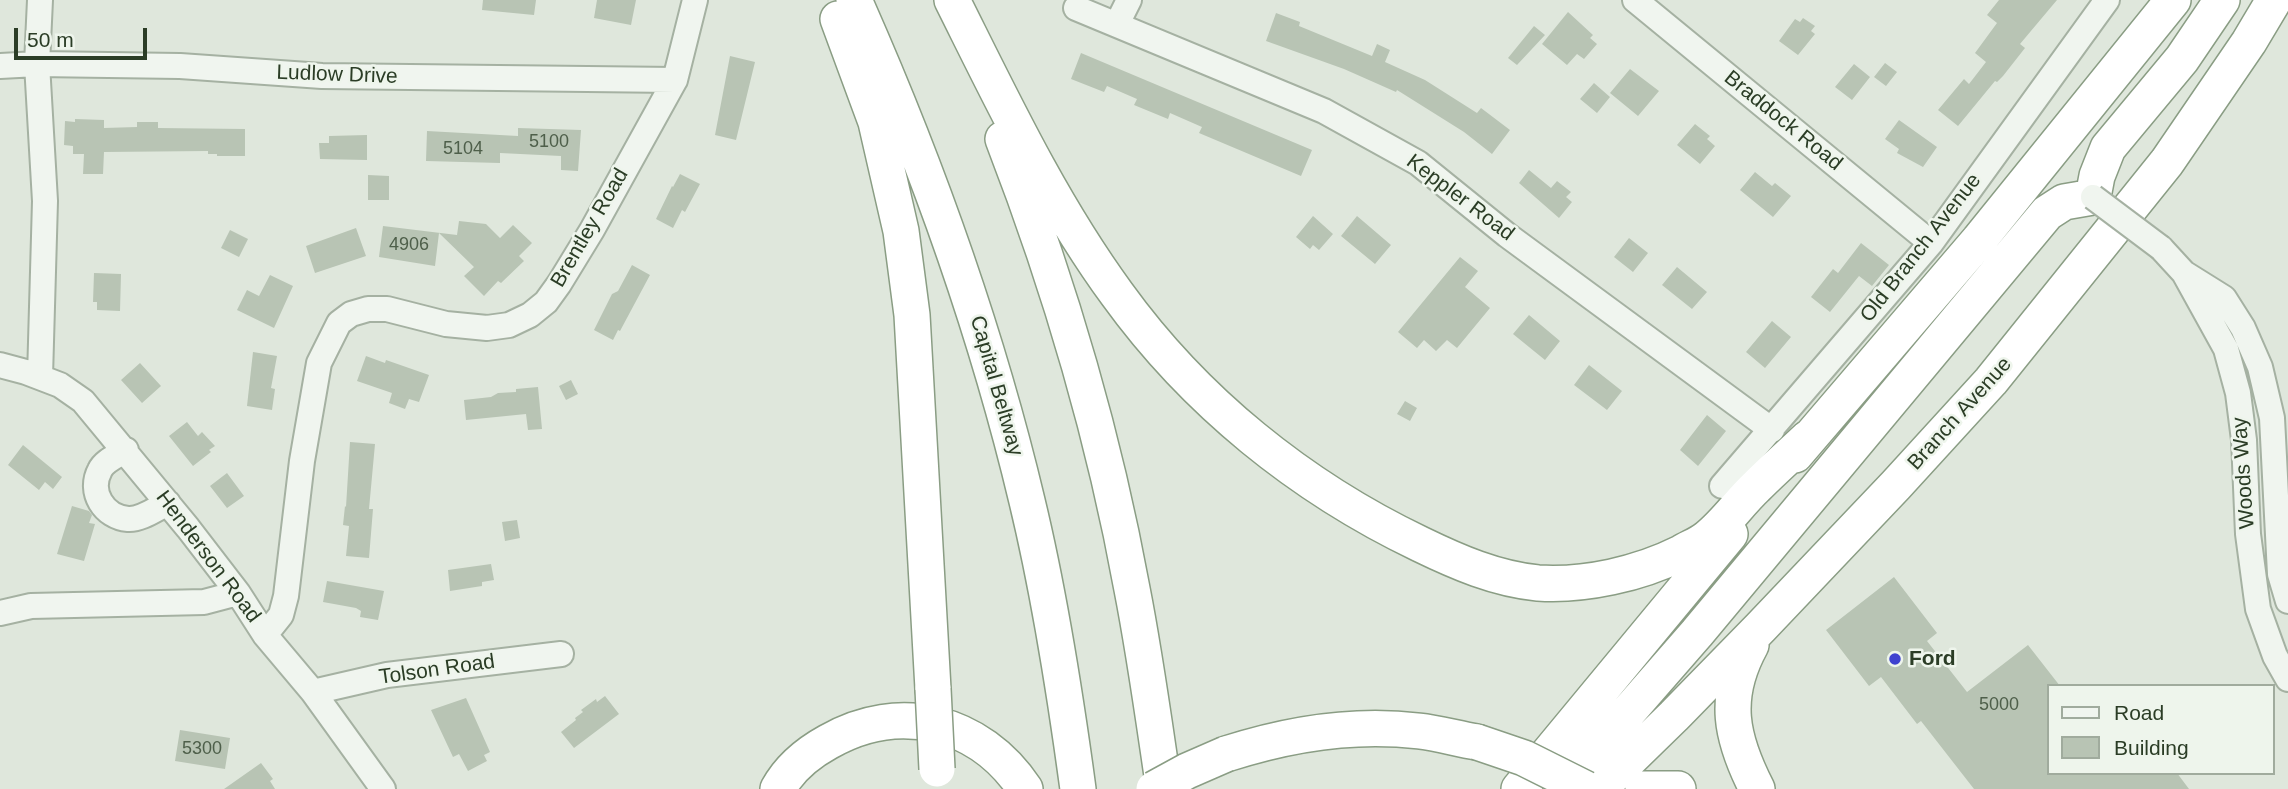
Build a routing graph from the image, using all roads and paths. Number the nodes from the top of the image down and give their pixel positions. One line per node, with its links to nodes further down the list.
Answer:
1 (40, 0): 15 (street)
2 (695, 0): 17 (street, Brentley Road)
3 (830, 0): 36 (highway, bridge)
4 (854, 0): 40 (highway, Capital Beltway)
5 (946, 0): 42 (highway)
6 (952, 0): 24 (highway)
7 (1129, 0): 14 (street)
8 (1636, 0): 19 (street, Braddock Road)
9 (2107, 0): 19 (street, Old Branch Avenue)
10 (2172, 0): 24 (highway)
11 (2222, 0): 18 (highway)
12 (2274, 0): 31 (highway, Branch Avenue)
13 (1076, 8): 14 (street, Keppler Road)
14 (1116, 24): 23 (street, Keppler Road)
15 (37, 64): 16 (street, Ludlow Drive); 17 (street, Ludlow Drive); 22 (street)
16 (0, 66)
17 (674, 80): 32 (street, Brentley Road)
18 (2095, 187): 20 (street, Woods Way, bridge); 44 (highway)
19 (1931, 243): 23 (street, Old Branch Avenue)
20 (2184, 273): 29 (street, Woods Way); 34 (street, Woods Way)
21 (0, 365): 22 (street, Henderson Road)
22 (40, 377): 25 (street, Henderson Road)
23 (1772, 430): 26 (street, Old Branch Avenue)
24 (1808, 438): 43 (highway)
25 (126, 450): 27 (street, Henderson Road); 27 (street)
26 (1722, 486)
27 (168, 503): 28 (street, Henderson Road)
28 (237, 593): 30 (street); 32 (street, Henderson Road)
29 (2288, 601)
30 (0, 613)
31 (1761, 627): 46 (highway, Branch Avenue); 49 (highway)
32 (265, 635): 35 (street, Henderson Road)
33 (561, 654): 35 (street, Tolson Road)
34 (2288, 679)
35 (313, 692): 37 (street, Henderson Road)
36 (937, 779)
37 (383, 789)
38 (778, 789): 39 (highway)
39 (1025, 789)
40 (1078, 789)
41 (1154, 789): 45 (highway, bridge)
42 (1164, 789)
43 (1519, 789)
44 (1561, 789)
45 (1586, 789)
46 (1600, 789)
47 (1643, 789): 48 (highway)
48 (1678, 789)
49 (1757, 789)

